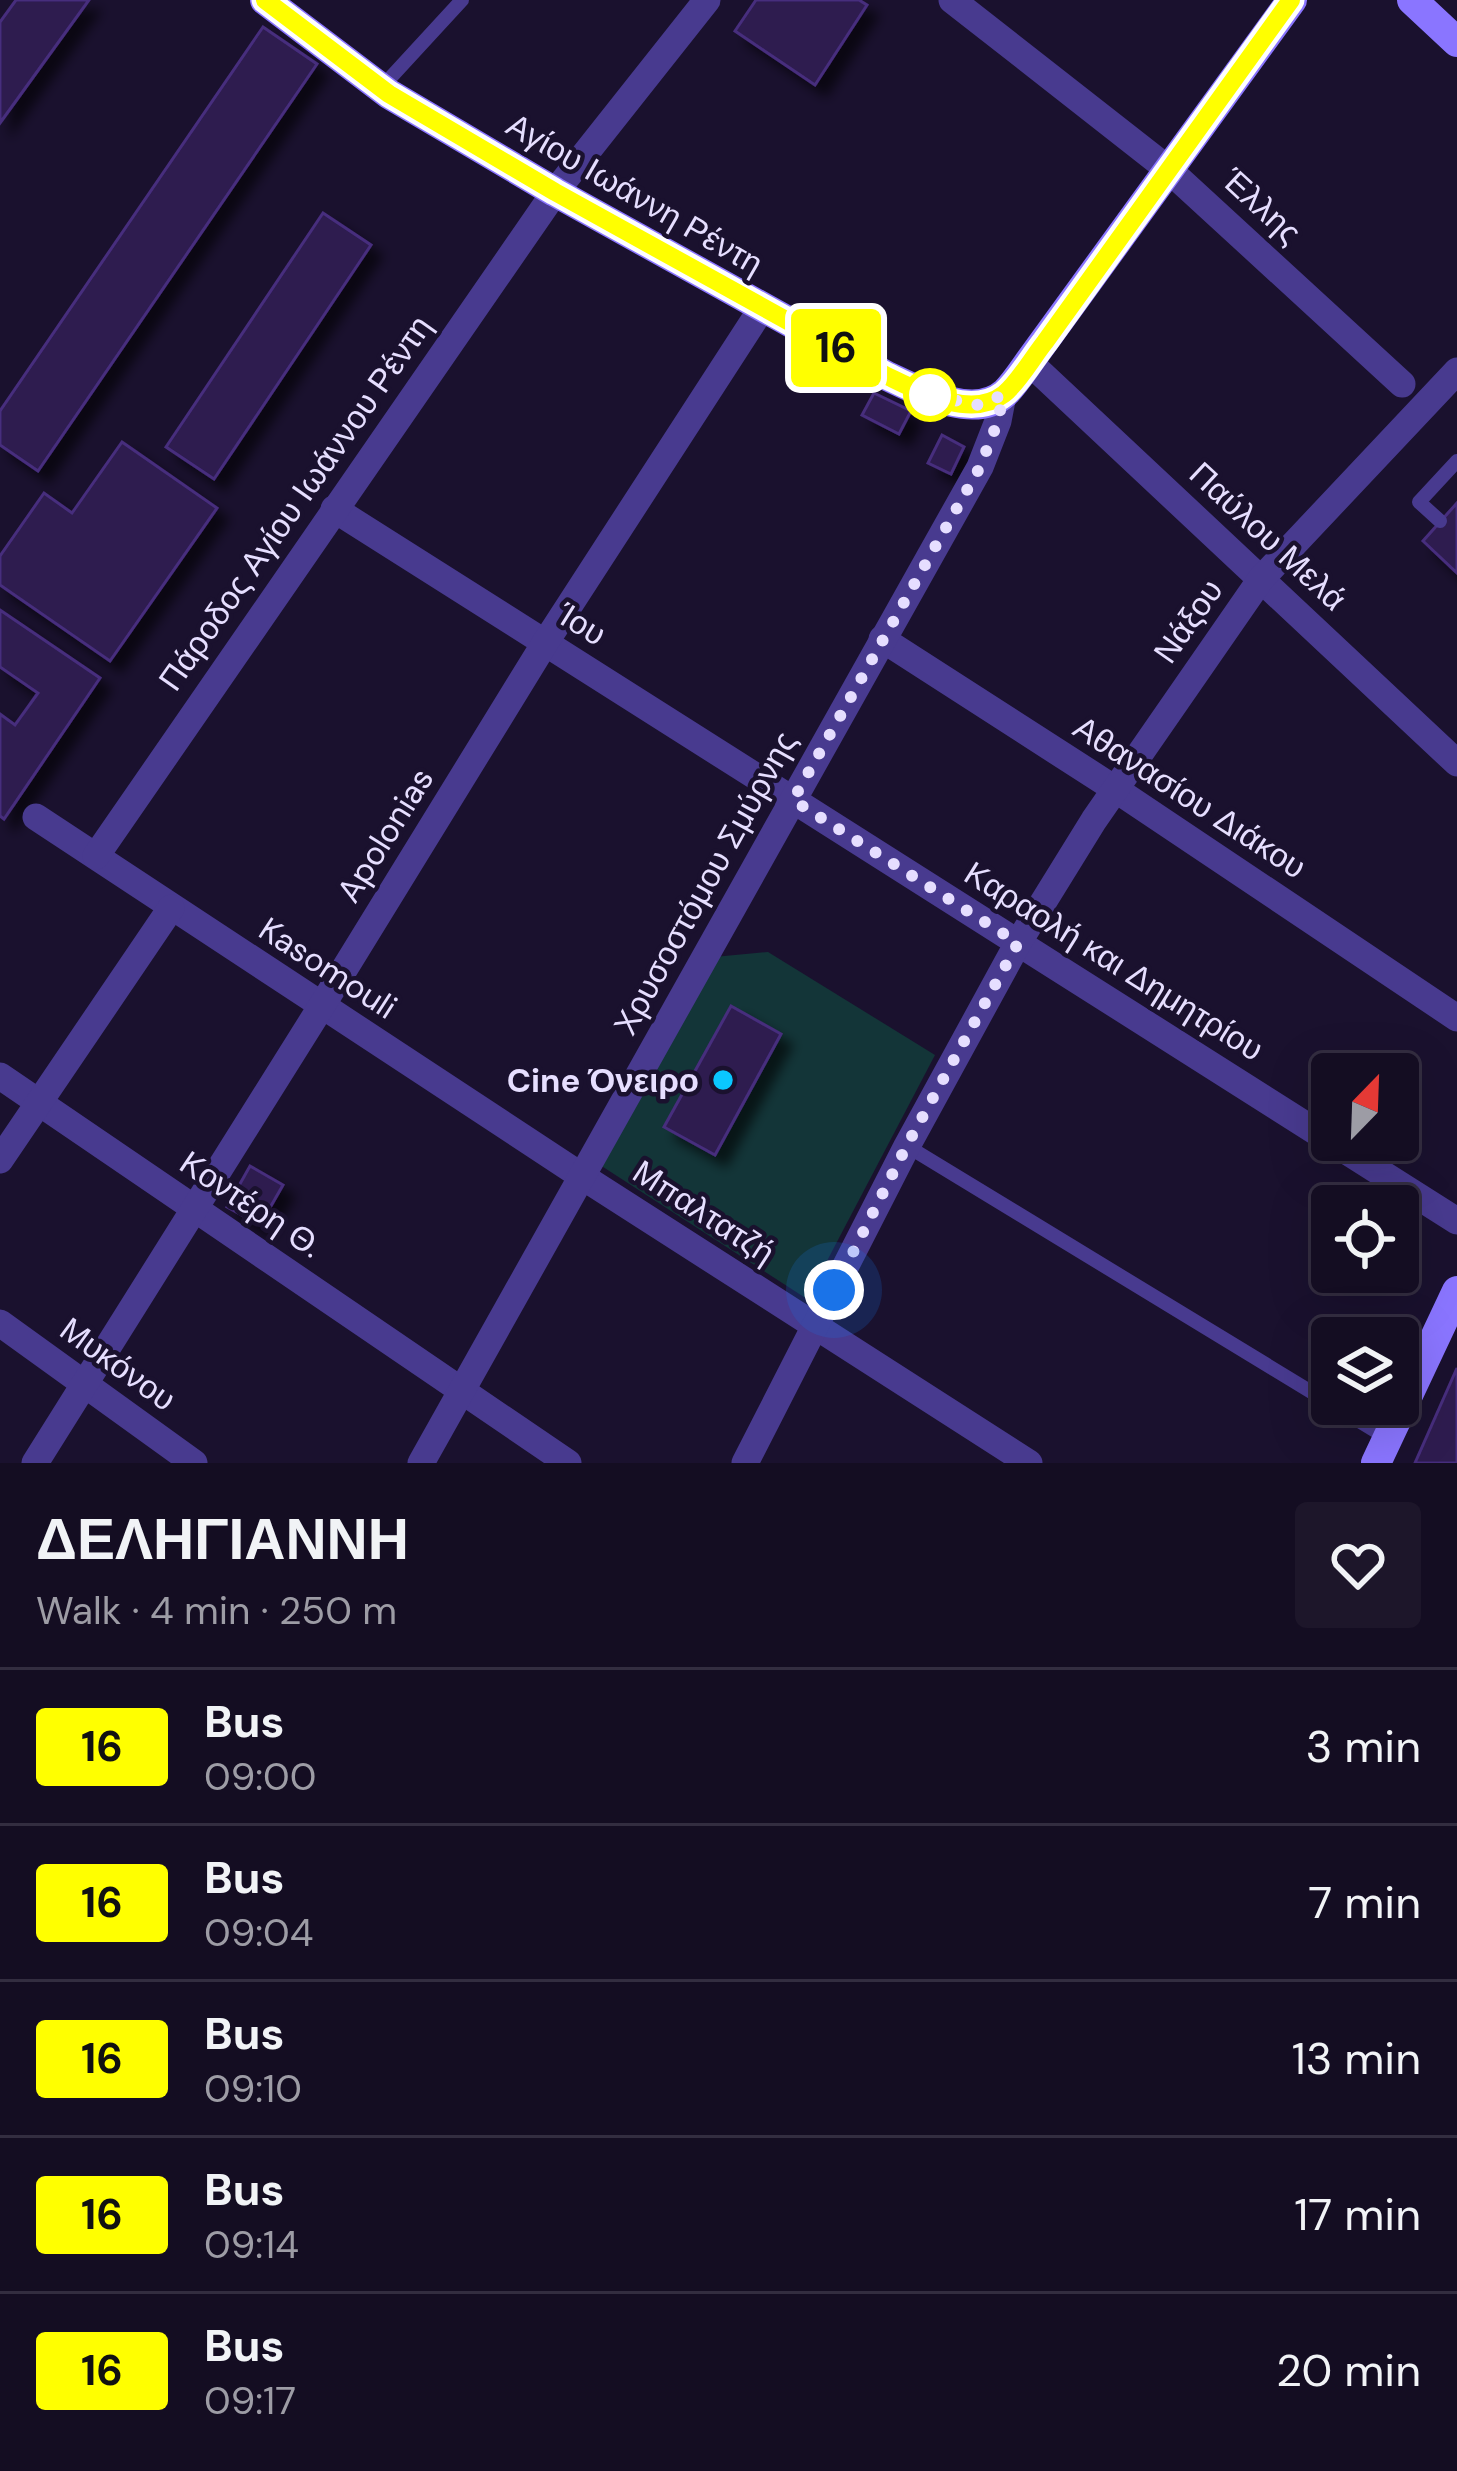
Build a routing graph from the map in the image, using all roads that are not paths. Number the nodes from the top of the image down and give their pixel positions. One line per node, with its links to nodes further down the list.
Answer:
1 (462, 0): 8 (lane)
2 (707, 0): 10 (street, Πάροδος Αγίου Ιωάννου Ρέντη)
3 (952, 0): 9 (street, Έλλης)
4 (1292, 0): 9 (street)
5 (1412, 0): 7 (street)
6 (285, 6): 8 (street, Αγίου Ιωάννη Ρέντη)
7 (1457, 42)
8 (381, 88): 10 (street, Αγίου Ιωάννη Ρέντη)
9 (1169, 170): 12 (street); 14 (street, Έλλης)
10 (555, 192): 11 (street, Αγίου Ιωάννη Ρέντη); 17 (street, Πάροδος Αγίου Ιωάννου Ρέντη)
11 (762, 308): 15 (street, Αγίου Ιωάννη Ρέντη); 21 (street, Apolonias)
12 (1029, 362): 15 (street); 19 (street, Παύλου Μελά)
13 (1457, 371): 19 (street, Νάξου)
14 (1402, 384)
15 (1003, 395): 20 (street, Χρυσοστόμου Σμύρνης)
16 (1457, 461): 18 (lane)
17 (334, 509): 21 (street, Ίου); 26 (street, Πάροδος Αγίου Ιωάννου Ρέντη)
18 (1440, 521)
19 (1261, 580): 22 (street, Παύλου Μελά); 23 (street, Νάξου)
20 (882, 639): 23 (street, Αθανασίου Διάκου); 24 (street, Χρυσοστόμου Σμύρνης)
21 (545, 643): 24 (street, Ίου); 29 (street, Apolonias)
22 (1457, 763)
23 (1115, 789): 28 (street, Νάξου); 30 (street, Αθανασίου Διάκου)
24 (793, 800): 28 (street, Καραολή και Δημητρίου); 35 (street, Χρυσοστόμου Σμύρνης)
25 (36, 818): 26 (street, Kasomouli)
26 (96, 856): 27 (street, Kasomouli)
27 (171, 908): 29 (street, Kasomouli); 32 (street)
28 (1018, 943): 33 (street, Νάξου); 37 (street, Καραολή και Δημητρίου)
29 (321, 1007): 35 (street, Kasomouli); 36 (street, Apolonias)
30 (1457, 1018)
31 (0, 1076): 32 (street, Κοντέρη Θ.)
32 (39, 1103): 34 (street); 36 (street, Κοντέρη Θ.)
33 (907, 1145): 40 (street, Νάξου); 43 (lane)
34 (0, 1160)
35 (583, 1177): 40 (street, Μπαλτατζή); 42 (street, Χρυσοστόμου Σμύρνης)
36 (194, 1209): 41 (street, Apolonias); 42 (street, Κοντέρη Θ.)
37 (1457, 1221)
38 (1457, 1291): 43 (street)
39 (0, 1323): 41 (street, Μυκόνου)
40 (815, 1326): 48 (street, Νάξου); 49 (street, Μπαλτατζή)
41 (83, 1385): 44 (street, Apolonias); 45 (street, Μυκόνου)
42 (462, 1391): 46 (street, Χρυσοστόμου Σμύρνης); 47 (street, Κοντέρη Θ.)
43 (1381, 1450)
44 (35, 1463)
45 (194, 1463)
46 (421, 1463)
47 (568, 1463)
48 (745, 1463)
49 (1029, 1463)

